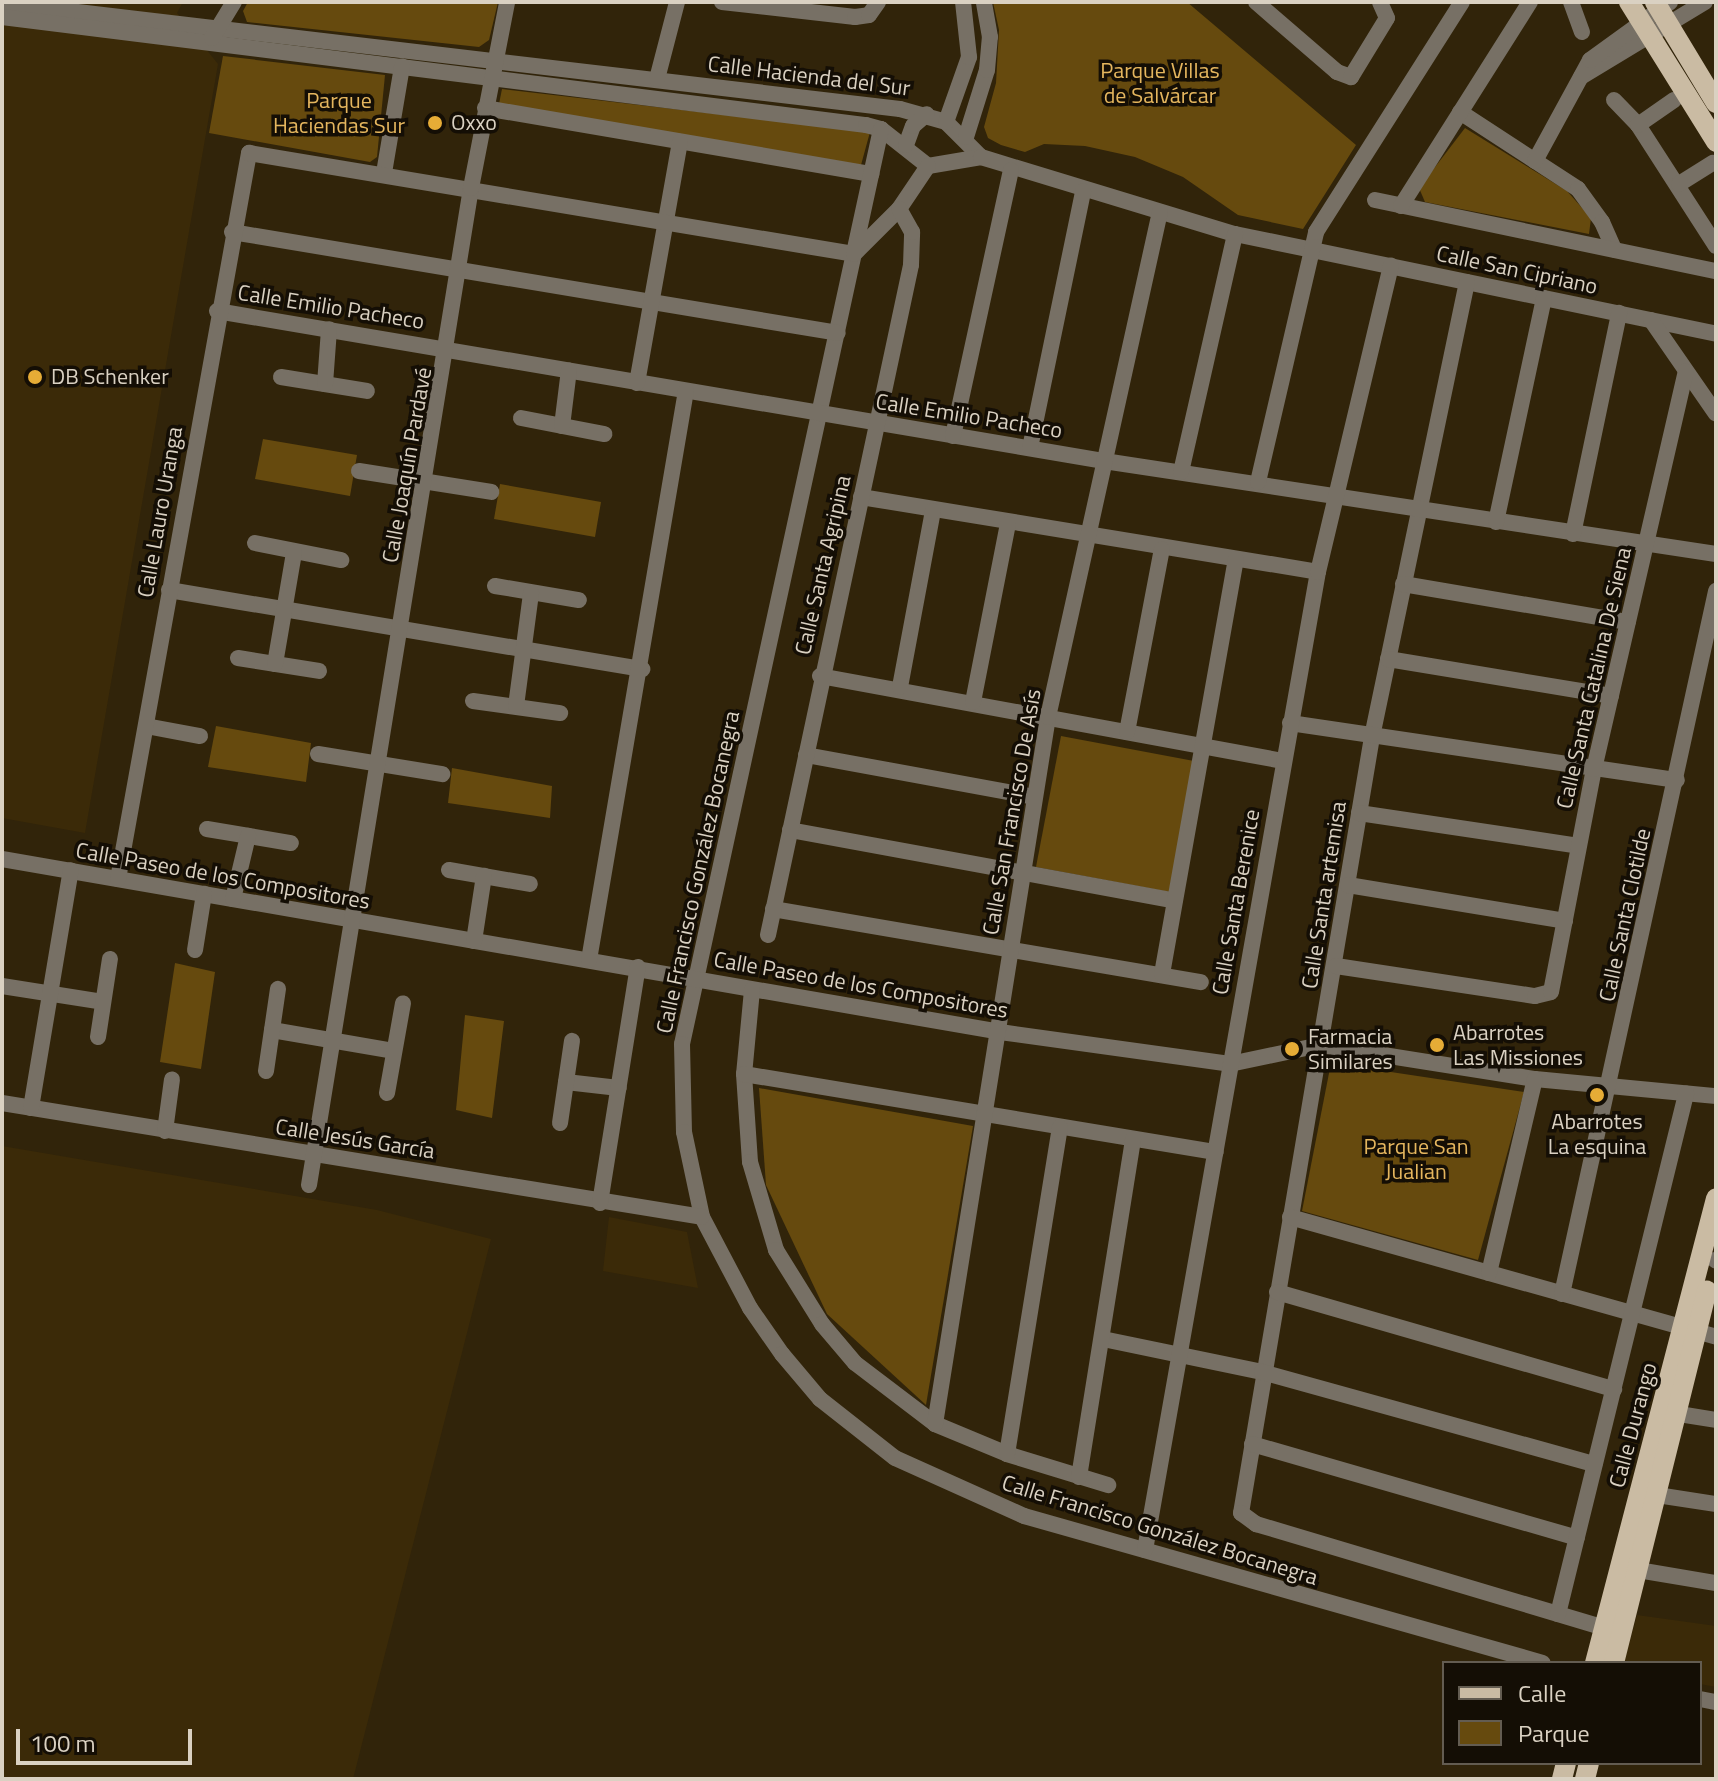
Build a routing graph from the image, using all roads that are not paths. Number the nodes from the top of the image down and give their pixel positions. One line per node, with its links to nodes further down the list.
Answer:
1 (234, 2): 18 (street)
2 (507, 2): 22 (street, Calle Joaquín Pardavé)
3 (677, 2): 23 (street)
4 (722, 2): 5 (street)
5 (878, 2)
6 (963, 2): 30 (street)
7 (984, 2): 33 (street)
8 (1256, 2): 15 (street)
9 (1462, 2): 56 (street)
10 (1530, 2): 28 (street)
11 (1571, 2): 19 (street)
12 (1629, 2): 16 (main road)
13 (1705, 2): 16 (street)
14 (2, 3): 18 (street, Calle Hacienda del Sur)
15 (1384, 8)
16 (1658, 16): 26 (main road); 35 (main road); 38 (street)
17 (2, 17): 20 (street, Calle Hacienda del Sur)
18 (216, 30): 20 (street); 22 (street, Calle Hacienda del Sur)
19 (1582, 32)
20 (207, 46): 21 (street, Calle Hacienda del Sur)
21 (402, 67): 22 (street, Calle Hacienda del Sur); 42 (street)
22 (492, 69): 23 (street, Calle Hacienda del Sur); 27 (street, Calle Joaquín Pardavé); 32 (street, Calle Hacienda del Sur)
23 (657, 79): 29 (street, Calle Hacienda del Sur)
24 (1614, 100): 31 (street)
25 (1674, 100): 31 (street)
26 (1716, 103)
27 (485, 108): 34 (street); 45 (street, Calle Joaquín Pardavé)
28 (1460, 112): 38 (street); 48 (street)
29 (927, 114): 30 (street, Calle Hacienda del Sur); 36 (street)
30 (946, 122): 33 (street, Calle Hacienda del Sur)
31 (1638, 125): 44 (street)
32 (881, 129): 36 (street, Calle Hacienda del Sur); 43 (street, Calle Francisco González Bocanegra)
33 (966, 137): 37 (street, Calle Hacienda del Sur)
34 (680, 142): 43 (street); 51 (street)
35 (1716, 142)
36 (906, 145): 40 (street, Calle Hacienda del Sur)
37 (981, 157): 40 (street); 41 (street, Calle San Cipriano)
38 (1535, 161): 55 (street)
39 (1713, 163): 44 (street)
40 (928, 166): 49 (street)
41 (1011, 170): 46 (street, Calle San Cipriano); 84 (street)
42 (384, 173): 45 (street); 52 (street, Calle Lauro Uranga)
43 (871, 174): 57 (street, Calle Francisco González Bocanegra)
44 (1679, 184): 54 (street)
45 (471, 188): 51 (street); 59 (street, Calle Joaquín Pardavé)
46 (1083, 191): 50 (street, Calle San Cipriano); 85 (street)
47 (1375, 200): 48 (street)
48 (1401, 206): 55 (street)
49 (899, 209): 57 (street); 81 (street, Calle Santa Agripina)
50 (1160, 212): 53 (street, Calle San Cipriano); 86 (street, Calle San Francisco De Asís)
51 (667, 222): 57 (street); 63 (street)
52 (232, 232): 59 (street); 64 (street, Calle Lauro Uranga)
53 (1235, 234): 56 (street, Calle San Cipriano); 88 (street)
54 (1716, 246)
55 (1614, 249): 60 (street)
56 (1309, 250): 58 (street, Calle San Cipriano); 90 (street)
57 (854, 254): 68 (street, Calle Francisco González Bocanegra)
58 (1391, 266): 61 (street, Calle San Cipriano); 92 (street, Calle Santa Berenice)
59 (461, 267): 63 (street); 70 (street, Calle Joaquín Pardavé)
60 (1716, 271)
61 (1467, 282): 62 (street, Calle San Cipriano); 94 (street, Calle Santa artemisa)
62 (1544, 298): 65 (street, Calle San Cipriano); 96 (street)
63 (654, 302): 68 (street); 74 (street)
64 (217, 311): 67 (street, Calle Emilio Pacheco); 110 (street, Calle Lauro Uranga)
65 (1619, 313): 66 (street, Calle San Cipriano); 98 (street)
66 (1651, 320): 69 (street, Calle San Cipriano); 72 (street)
67 (329, 329): 70 (street, Calle Emilio Pacheco); 75 (street)
68 (838, 333): 78 (street, Calle Francisco González Bocanegra)
69 (1716, 334)
70 (449, 349): 71 (street, Calle Emilio Pacheco); 89 (street, Calle Joaquín Pardavé)
71 (569, 370): 74 (street, Calle Emilio Pacheco); 82 (street)
72 (1686, 371): 79 (street); 101 (street, Calle Santa Catalina De Siena)
73 (281, 377): 75 (street)
74 (637, 383): 77 (street, Calle Emilio Pacheco)
75 (325, 384): 76 (street)
76 (367, 391)
77 (686, 391): 78 (street, Calle Emilio Pacheco); 121 (street)
78 (820, 414): 81 (street, Calle Emilio Pacheco); 174 (street, Calle Francisco González Bocanegra)
79 (1716, 414)
80 (521, 418): 82 (street)
81 (877, 423): 84 (street, Calle Emilio Pacheco); 93 (street, Calle Santa Agripina)
82 (562, 426): 83 (street)
83 (604, 434)
84 (953, 436): 85 (street, Calle Emilio Pacheco)
85 (1030, 448): 86 (street, Calle Emilio Pacheco)
86 (1104, 461): 88 (street, Calle Emilio Pacheco); 99 (street, Calle San Francisco De Asís)
87 (359, 471): 89 (street)
88 (1181, 472): 90 (street, Calle Emilio Pacheco)
89 (426, 482): 91 (street); 116 (street, Calle Joaquín Pardavé)
90 (1258, 482): 92 (street, Calle Emilio Pacheco)
91 (491, 492)
92 (1337, 496): 94 (street, Calle Emilio Pacheco); 107 (street, Calle Santa Berenice)
93 (861, 497): 95 (street); 123 (street, Calle Santa Agripina)
94 (1420, 509): 96 (street, Calle Emilio Pacheco); 108 (street, Calle Santa artemisa)
95 (933, 511): 97 (street); 124 (street)
96 (1496, 522): 98 (street, Calle Emilio Pacheco)
97 (1008, 524): 99 (street); 127 (street)
98 (1573, 534): 101 (street, Calle Emilio Pacheco)
99 (1085, 536): 102 (street); 130 (street, Calle San Francisco De Asís)
100 (255, 543): 103 (street)
101 (1647, 545): 104 (street, Calle Emilio Pacheco); 115 (street, Calle Santa Catalina De Siena)
102 (1162, 549): 106 (street); 133 (street)
103 (294, 553): 105 (street); 114 (street)
104 (1716, 554)
105 (341, 560)
106 (1236, 560): 107 (street); 136 (street)
107 (1318, 572): 131 (street, Calle Santa Berenice)
108 (1403, 584): 115 (street); 119 (street, Calle Santa artemisa)
109 (495, 586): 112 (street)
110 (169, 590): 114 (street); 132 (street, Calle Lauro Uranga)
111 (1716, 591): 143 (street, Calle Santa Clotilde)
112 (531, 593): 113 (street); 117 (street)
113 (579, 600)
114 (282, 609): 116 (street); 120 (street)
115 (1628, 622): 125 (street, Calle Santa Catalina De Siena)
116 (402, 627): 117 (street); 140 (street, Calle Joaquín Pardavé)
117 (523, 649): 121 (street); 128 (street)
118 (238, 658): 120 (street)
119 (1388, 659): 125 (street); 135 (street, Calle Santa artemisa)
120 (275, 664): 122 (street)
121 (642, 669): 170 (street)
122 (319, 671)
123 (820, 676): 124 (street); 138 (street, Calle Santa Agripina)
124 (900, 687): 127 (street)
125 (1611, 696): 141 (street, Calle Santa Catalina De Siena)
126 (473, 701): 128 (street)
127 (973, 702): 130 (street)
128 (516, 706): 129 (street)
129 (560, 713)
130 (1048, 717): 133 (street); 144 (street, Calle San Francisco De Asís)
131 (1290, 723): 135 (street); 139 (street, Calle Santa Berenice)
132 (146, 726): 134 (street); 156 (street, Calle Lauro Uranga)
133 (1127, 732): 136 (street)
134 (200, 736)
135 (1372, 737): 141 (street); 145 (street, Calle Santa artemisa)
136 (1203, 745): 139 (street); 161 (street)
137 (318, 754): 140 (street)
138 (806, 755): 144 (street); 147 (street, Calle Santa Agripina)
139 (1283, 761): 189 (street, Calle Santa Berenice)
140 (379, 765): 142 (street); 164 (street, Calle Joaquín Pardavé)
141 (1594, 769): 143 (street); 150 (street, Calle Santa Catalina De Siena)
142 (442, 774)
143 (1677, 780): 195 (street, Calle Santa Clotilde)
144 (1034, 797): 154 (street, Calle San Francisco De Asís)
145 (1359, 813): 150 (street); 158 (street, Calle Santa artemisa)
146 (207, 829): 148 (street)
147 (790, 830): 154 (street); 162 (street, Calle Santa Agripina)
148 (248, 836): 149 (street); 160 (street)
149 (291, 843)
150 (1579, 846): 163 (street, Calle Santa Catalina De Siena)
151 (2, 859): 152 (street, Calle Paseo de los Compositores)
152 (71, 870): 156 (street, Calle Paseo de los Compositores); 179 (street)
153 (449, 870): 155 (street)
154 (1023, 870): 161 (street); 168 (street, Calle San Francisco De Asís)
155 (484, 876): 157 (street); 166 (street)
156 (118, 879): 159 (street, Calle Paseo de los Compositores)
157 (530, 884)
158 (1348, 885): 163 (street); 171 (street, Calle Santa artemisa)
159 (204, 894): 160 (street, Calle Paseo de los Compositores); 167 (street)
160 (233, 899): 164 (street, Calle Paseo de los Compositores)
161 (1175, 901): 173 (street)
162 (773, 909): 165 (street, Calle Santa Agripina); 168 (street)
163 (1565, 921): 171 (street, Calle Santa Catalina De Siena)
164 (354, 922): 166 (street, Calle Paseo de los Compositores); 185 (street, Calle Joaquín Pardavé)
165 (768, 935)
166 (474, 941): 170 (street, Calle Paseo de los Compositores)
167 (195, 950)
168 (1011, 950): 173 (street); 183 (street, Calle San Francisco De Asís)
169 (110, 959): 180 (street)
170 (589, 960): 172 (street, Calle Paseo de los Compositores)
171 (1336, 966): 187 (street, Calle Santa artemisa)
172 (638, 967): 174 (street, Calle Paseo de los Compositores); 196 (street)
173 (1162, 974): 175 (street)
174 (694, 978): 178 (street, Calle Paseo de los Compositores); 212 (street, Calle Francisco González Bocanegra)
175 (1201, 982)
176 (2, 986): 179 (street)
177 (278, 989): 182 (street)
178 (752, 990): 183 (street, Calle Paseo de los Compositores); 191 (street)
179 (52, 994): 180 (street); 201 (street)
180 (103, 1002): 184 (street)
181 (403, 1003): 188 (street)
182 (272, 1030): 185 (street); 190 (street)
183 (1000, 1032): 189 (street, Calle Paseo de los Compositores); 202 (street, Calle San Francisco De Asís)
184 (98, 1037)
185 (334, 1041): 188 (street); 208 (street, Calle Joaquín Pardavé)
186 (572, 1041): 194 (street)
187 (1320, 1045): 189 (street, Calle Paseo de los Compositores); 193 (street, Calle Paseo de los Compositores); 213 (street, Calle Santa artemisa)
188 (393, 1051): 197 (street)
189 (1230, 1064): 207 (street, Calle Santa Berenice)
190 (266, 1071)
191 (744, 1074): 202 (street); 226 (street)
192 (172, 1079): 205 (street)
193 (1535, 1079): 195 (street, Calle Paseo de los Compositores); 215 (street)
194 (566, 1082): 196 (street); 203 (street)
195 (1611, 1086): 198 (street, Calle Paseo de los Compositores); 217 (street, Calle Santa Clotilde)
196 (619, 1088): 211 (street)
197 (387, 1093)
198 (1686, 1094): 199 (street, Calle Paseo de los Compositores); 218 (street)
199 (1716, 1096)
200 (2, 1103): 201 (street, Calle Jesús García)
201 (31, 1108): 205 (street, Calle Jesús García)
202 (985, 1113): 204 (street); 226 (street, Calle San Francisco De Asís)
203 (560, 1123)
204 (1060, 1127): 206 (street); 228 (street)
205 (165, 1131): 208 (street, Calle Jesús García)
206 (1133, 1139): 207 (street); 220 (street)
207 (1216, 1152): 221 (street, Calle Santa Berenice)
208 (315, 1154): 209 (street, Calle Joaquín Pardavé); 211 (street, Calle Jesús García)
209 (309, 1185)
210 (1716, 1199): 219 (main road, Calle Durango)
211 (600, 1203): 212 (street, Calle Jesús García)
212 (702, 1217): 235 (street, Calle Francisco González Bocanegra)
213 (1290, 1217): 215 (street); 216 (street, Calle Santa artemisa)
214 (1716, 1259): 219 (main road, Calle Durango)
215 (1489, 1273): 217 (street)
216 (1277, 1292): 222 (street, Calle Santa artemisa); 223 (street)
217 (1562, 1294): 218 (street)
218 (1631, 1316): 219 (street); 223 (street)
219 (1698, 1334): 224 (main road, Calle Durango); 239 (main road, Calle Durango)
220 (1103, 1339): 221 (street); 230 (street)
221 (1180, 1354): 222 (street); 235 (street, Calle Santa Berenice)
222 (1262, 1372): 227 (street, Calle Santa artemisa); 229 (street)
223 (1614, 1389): 229 (street)
224 (1679, 1414): 225 (street); 232 (main road, Calle Durango)
225 (1716, 1420)
226 (935, 1424): 228 (street)
227 (1252, 1444): 234 (street); 238 (street, Calle Santa artemisa)
228 (1007, 1454): 230 (street)
229 (1594, 1464): 234 (street)
230 (1079, 1477): 231 (street)
231 (1108, 1485)
232 (1657, 1495): 233 (street); 236 (main road, Calle Durango)
233 (1716, 1504)
234 (1577, 1538): 238 (street)
235 (1145, 1550): 240 (street, Calle Francisco González Bocanegra)
236 (1638, 1570): 237 (street); 242 (main road, Calle Durango)
237 (1716, 1583)
238 (1558, 1614): 239 (street)
239 (1605, 1628): 241 (main road, Calle Durango)
240 (1536, 1661)
241 (1596, 1661)
242 (1615, 1661)

